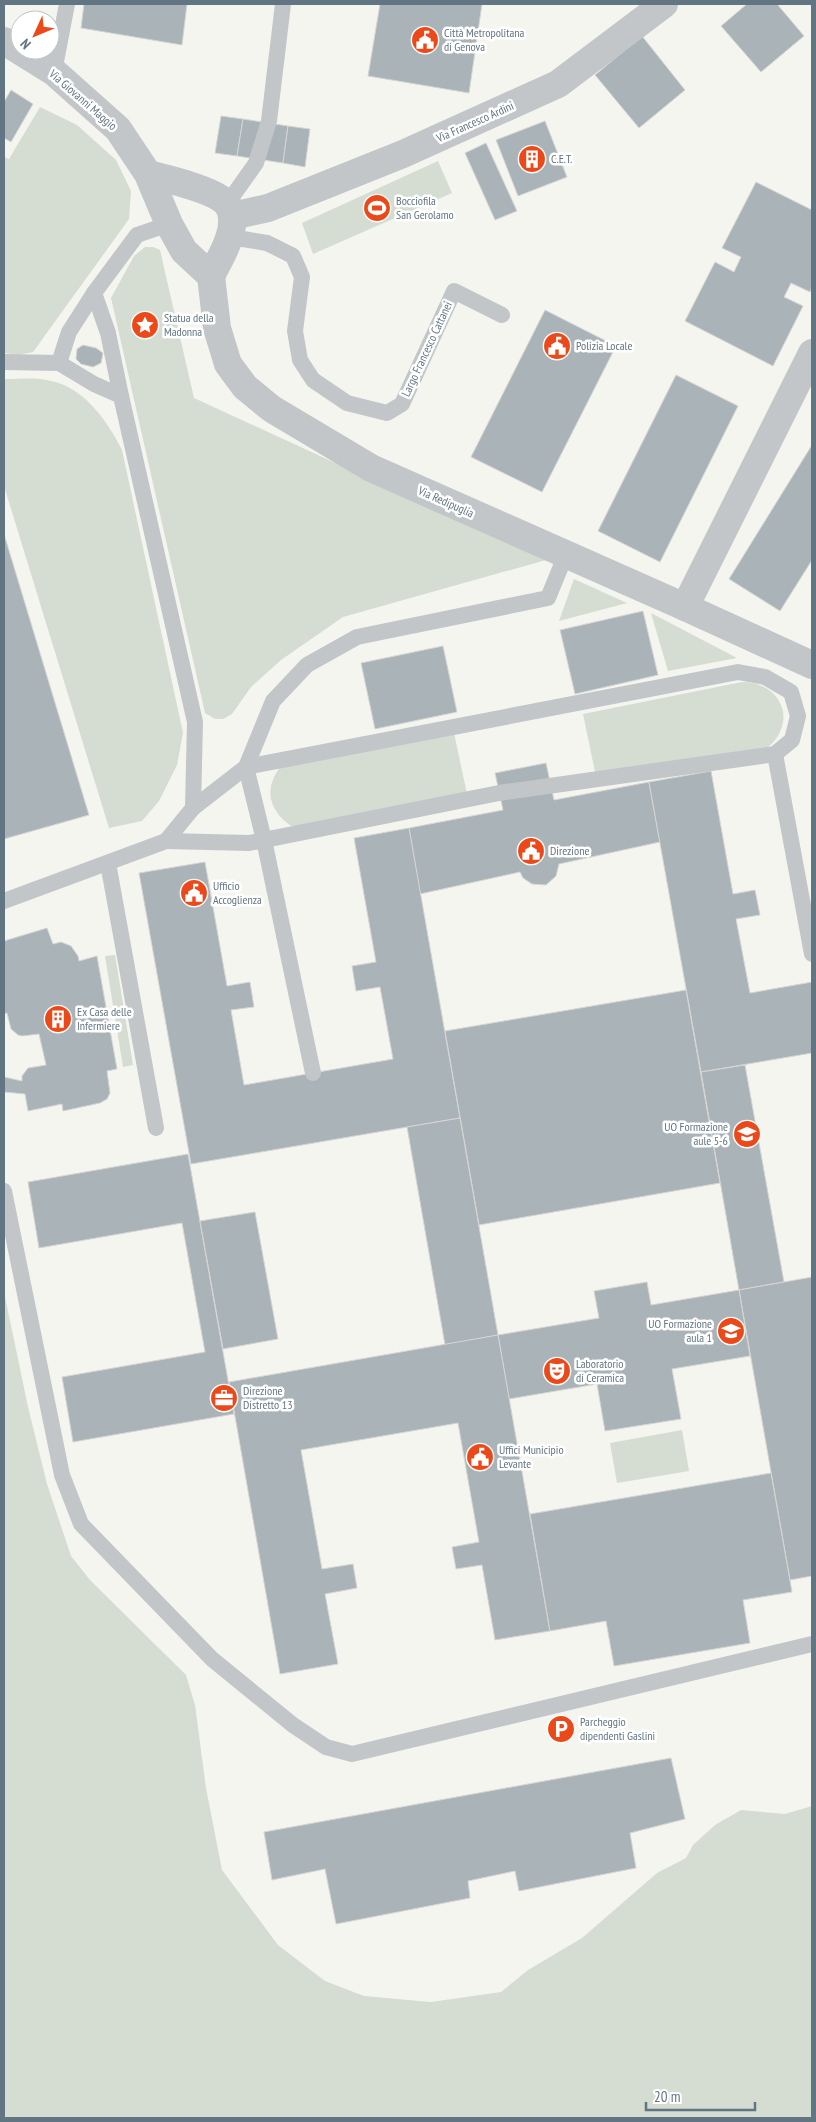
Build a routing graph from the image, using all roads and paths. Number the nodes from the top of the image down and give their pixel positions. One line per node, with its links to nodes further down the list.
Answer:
1 (67, 4): 5 (lane)
2 (283, 4): 7 (lane)
3 (664, 4): 7 (street, Via Francesco Ardini)
4 (4, 41): 5 (street, Via Giovanni Maggio)
5 (54, 72): 6 (street, Via Giovanni Maggio)
6 (148, 174): 7 (street, Largo Francesco Cattanei); 8 (street)
7 (230, 219): 9 (street); 11 (lane, Largo Francesco Cattanei)
8 (168, 224): 9 (street); 10 (lane)
9 (211, 276): 16 (street, Via Redipuglia)
10 (94, 293): 14 (lane); 15 (lane)
11 (502, 315)
12 (812, 353): 17 (street)
13 (4, 362): 14 (lane)
14 (59, 363): 15 (lane)
15 (121, 396): 21 (lane)
16 (566, 554): 17 (street, Via Redipuglia); 20 (lane)
17 (685, 607): 18 (street, Via Redipuglia)
18 (812, 666)
19 (775, 754): 20 (lane); 23 (lane); 26 (lane)
20 (246, 768): 21 (lane); 23 (lane)
21 (193, 808): 22 (lane)
22 (166, 840): 23 (lane); 24 (lane)
23 (264, 840): 27 (lane)
24 (108, 863): 25 (lane); 28 (lane)
25 (4, 901)
26 (812, 954)
27 (313, 1073)
28 (156, 1128)
29 (4, 1191): 30 (lane)
30 (812, 1644)

